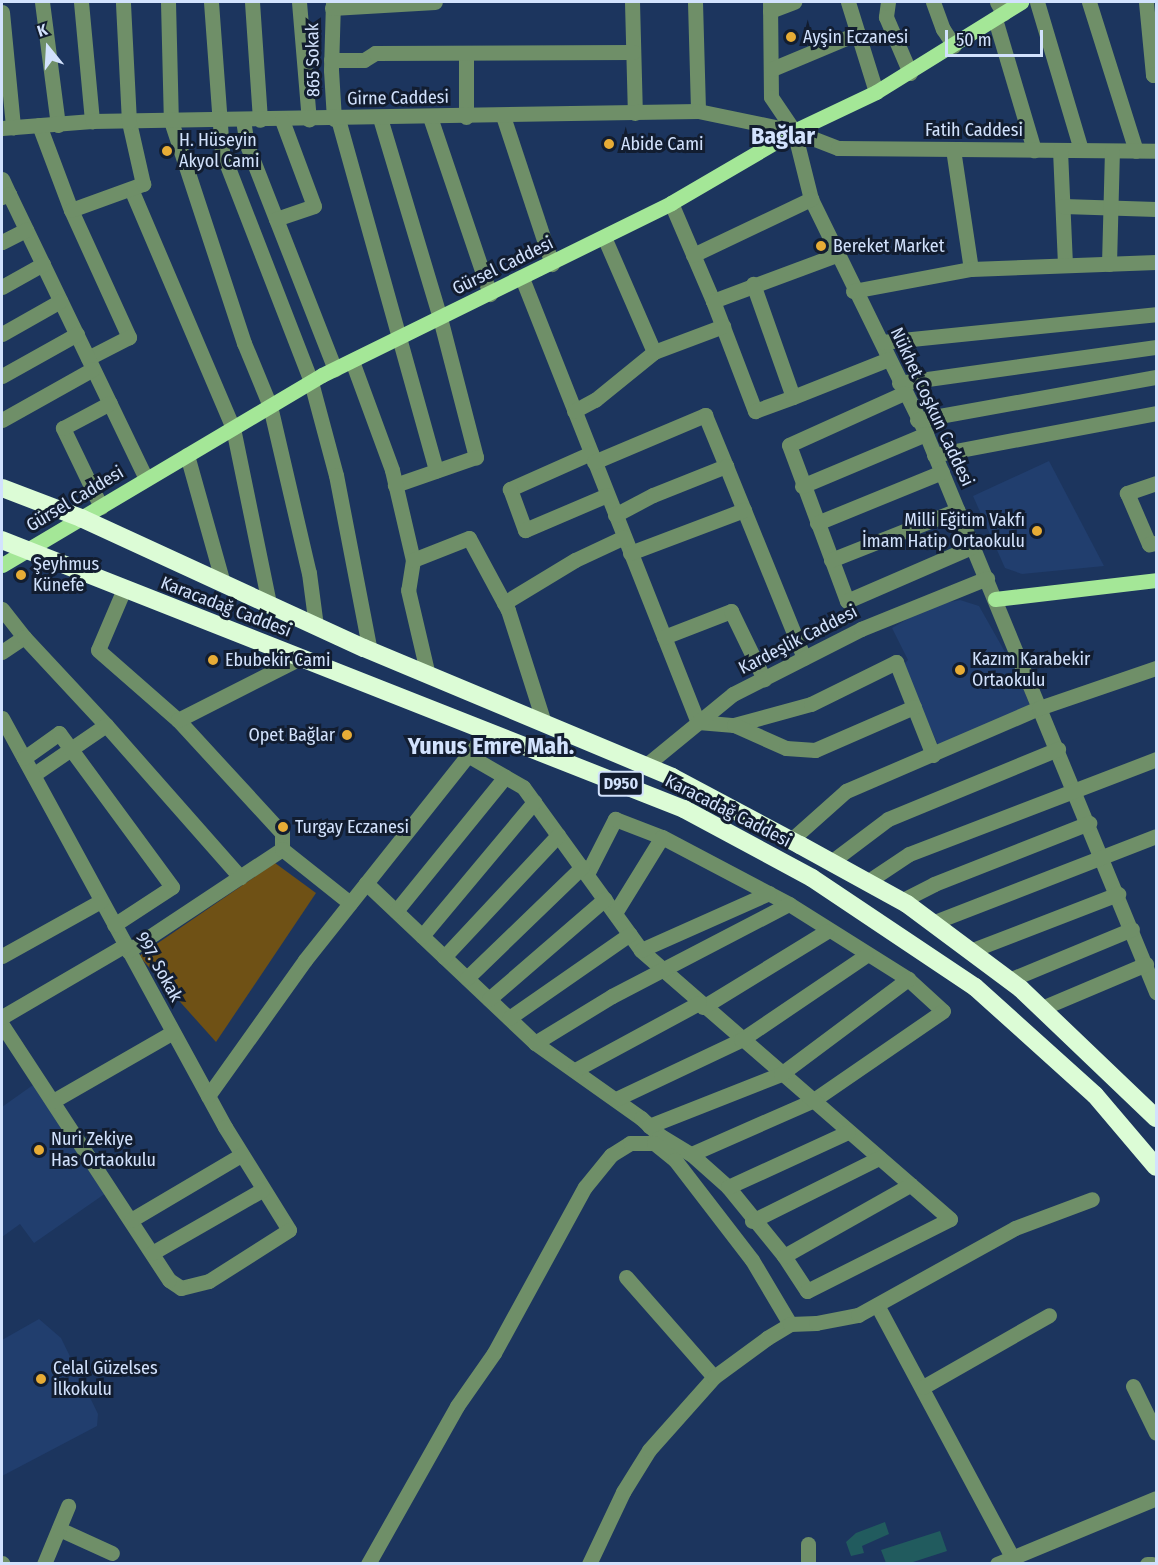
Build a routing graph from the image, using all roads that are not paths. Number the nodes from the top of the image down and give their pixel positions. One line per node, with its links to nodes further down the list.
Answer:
1 (42, 2): 48 (street)
2 (81, 2): 43 (street)
3 (123, 2): 46 (street)
4 (168, 2): 44 (street)
5 (211, 2): 45 (street)
6 (252, 2): 40 (street)
7 (299, 2): 42 (street)
8 (435, 2): 19 (street)
9 (632, 2): 25 (street)
10 (695, 2): 32 (street)
11 (794, 2): 20 (street)
12 (848, 2): 23 (street)
13 (888, 2): 29 (street)
14 (933, 2): 24 (street)
15 (1021, 2): 21 (main road, Gürsel Caddesi)
16 (1038, 2): 54 (street)
17 (1089, 2): 56 (street)
18 (1146, 2): 30 (street)
19 (332, 4): 27 (street, 865 Sokak)
20 (770, 6): 28 (street, Nükhet Coşkun Caddesi)
21 (998, 11): 24 (main road, Gürsel Caddesi); 52 (street)
22 (2, 12): 49 (street)
23 (858, 33): 28 (street); 31 (street)
24 (954, 46): 29 (main road, Gürsel Caddesi)
25 (633, 52): 26 (street); 33 (street)
26 (466, 53): 27 (street); 36 (street)
27 (331, 60): 38 (street, 865 Sokak)
28 (772, 69): 50 (street, Nükhet Coşkun Caddesi)
29 (910, 73): 31 (main road, Gürsel Caddesi)
30 (1156, 74)
31 (876, 92): 50 (main road, Gürsel Caddesi)
32 (698, 111): 33 (street, Girne Caddesi); 50 (street, Girne Caddesi)
33 (635, 113): 34 (street, Girne Caddesi)
34 (503, 116): 36 (street, Girne Caddesi); 75 (street)
35 (430, 117): 36 (street, Girne Caddesi); 37 (street, Girne Caddesi); 83 (street)
36 (466, 117)
37 (380, 118): 38 (street, Girne Caddesi); 87 (street)
38 (336, 119): 42 (street, Girne Caddesi); 91 (street, 865 Sokak)
39 (243, 120): 40 (street, Girne Caddesi); 45 (street, Girne Caddesi); 67 (street)
40 (260, 120): 41 (street, Girne Caddesi)
41 (282, 120): 42 (street, Girne Caddesi); 67 (street)
42 (309, 120)
43 (92, 121): 46 (street, Girne Caddesi); 48 (street, Girne Caddesi)
44 (171, 121): 45 (street, Girne Caddesi); 46 (street, Girne Caddesi); 105 (street)
45 (218, 121): 101 (street)
46 (129, 122): 59 (street)
47 (39, 125): 48 (street, Girne Caddesi); 49 (street, Girne Caddesi); 66 (street)
48 (58, 125)
49 (7, 127)
50 (794, 131): 51 (street, Fatih Caddesi); 61 (street, Nükhet Coşkun Caddesi); 62 (main road, Gürsel Caddesi)
51 (952, 149): 52 (street, Fatih Caddesi); 78 (street)
52 (1034, 150): 53 (street, Fatih Caddesi)
53 (1060, 150): 54 (street, Fatih Caddesi); 63 (street)
54 (1081, 150): 55 (street, Fatih Caddesi)
55 (1112, 151): 56 (street, Fatih Caddesi); 64 (street)
56 (1136, 151): 57 (street, Fatih Caddesi)
57 (1156, 151)
58 (2, 179): 60 (street)
59 (131, 189): 66 (street); 110 (street)
60 (5, 196): 68 (street)
61 (811, 199): 71 (street); 72 (street, Nükhet Coşkun Caddesi)
62 (671, 203): 69 (main road, Gürsel Caddesi); 71 (street)
63 (1063, 206): 64 (street); 77 (street)
64 (1112, 208): 65 (street); 76 (street)
65 (1156, 209)
66 (71, 210): 97 (street)
67 (276, 219): 98 (street)
68 (26, 230): 70 (street); 74 (street)
69 (604, 237): 75 (main road, Gürsel Caddesi); 94 (street)
70 (2, 242)
71 (693, 255): 85 (street)
72 (836, 255): 80 (street); 82 (street, Nükhet Coşkun Caddesi)
73 (1156, 261): 76 (street)
74 (43, 264): 81 (street); 84 (street)
75 (552, 264): 79 (main road, Gürsel Caddesi)
76 (1109, 264): 77 (street)
77 (1065, 266): 78 (street)
78 (971, 269): 82 (street)
79 (522, 278): 83 (main road, Gürsel Caddesi); 106 (street)
80 (753, 284): 85 (street); 103 (street)
81 (2, 287)
82 (853, 291): 92 (street, Nükhet Coşkun Caddesi)
83 (489, 294): 87 (main road, Gürsel Caddesi)
84 (60, 301): 89 (street); 90 (street)
85 (713, 301): 88 (street)
86 (1156, 314): 92 (street)
87 (440, 318): 91 (main road, Gürsel Caddesi); 116 (street)
88 (723, 326): 94 (street); 103 (street)
89 (2, 334)
90 (77, 334): 97 (street); 99 (street)
91 (397, 339): 96 (main road, Gürsel Caddesi); 116 (street, 865 Sokak)
92 (882, 342): 95 (street, Nükhet Coşkun Caddesi)
93 (1156, 347): 102 (street)
94 (654, 352): 106 (street)
95 (889, 359): 102 (street, Nükhet Coşkun Caddesi); 103 (street)
96 (352, 361): 98 (main road, Gürsel Caddesi); 120 (street)
97 (91, 364): 104 (street); 108 (street)
98 (335, 369): 101 (main road, Gürsel Caddesi)
99 (2, 376)
100 (1156, 377): 109 (street)
101 (311, 382): 105 (main road, Gürsel Caddesi); 150 (street)
102 (902, 388): 109 (street, Nükhet Coşkun Caddesi); 121 (street)
103 (793, 397)
104 (110, 403): 118 (street); 124 (street)
105 (270, 406): 110 (main road, Gürsel Caddesi); 147 (street)
106 (574, 411): 114 (street)
107 (1156, 412): 113 (street)
108 (2, 420)
109 (917, 420): 111 (street, Nükhet Coşkun Caddesi)
110 (233, 428): 112 (main road, Gürsel Caddesi); 145 (street)
111 (926, 434): 113 (street, Nükhet Coşkun Caddesi); 121 (street)
112 (188, 455): 118 (main road, Gürsel Caddesi); 141 (street)
113 (934, 455): 117 (street, Nükhet Coşkun Caddesi)
114 (593, 457): 115 (street); 123 (street); 123 (street)
115 (726, 466): 125 (street); 127 (street)
116 (436, 471): 120 (street)
117 (942, 472): 126 (street, Nükhet Coşkun Caddesi); 129 (street)
118 (146, 479): 124 (main road, Gürsel Caddesi)
119 (1156, 483): 132 (street)
120 (395, 485): 136 (street)
121 (802, 486): 129 (street)
122 (2, 488): 128 (highway, Karacadağ Caddesi / D950)
123 (607, 495): 127 (street)
124 (101, 507): 128 (main road, Gürsel Caddesi)
125 (744, 510): 135 (street); 153 (street)
126 (957, 510): 133 (street, Nükhet Coşkun Caddesi); 137 (street)
127 (615, 515): 130 (street)
128 (81, 518): 134 (main road, Gürsel Caddesi); 141 (highway, Karacadağ Caddesi / D950)
129 (817, 523): 137 (street)
130 (624, 537): 135 (street); 144 (street)
131 (2, 540): 134 (highway, Karacadağ Caddesi / D950)
132 (1156, 543)
133 (974, 546): 137 (street); 139 (street, Nükhet Coşkun Caddesi)
134 (27, 551): 138 (main road, Gürsel Caddesi); 142 (highway, Karacadağ Caddesi / D950)
135 (630, 553): 149 (street)
136 (413, 560): 144 (street); 155 (street)
137 (831, 560)
138 (2, 566)
139 (987, 578): 143 (street, Nükhet Coşkun Caddesi); 153 (street, Kardeşlik Caddesi)
140 (1156, 580): 143 (main road)
141 (223, 583): 145 (highway, Karacadağ Caddesi / D950)
142 (124, 589): 152 (highway, Karacadağ Caddesi / D950); 160 (street)
143 (995, 599): 158 (street, Nükhet Coşkun Caddesi)
144 (504, 603): 162 (street)
145 (269, 604): 147 (highway, Karacadağ Caddesi / D950)
146 (2, 609): 148 (street)
147 (316, 626): 150 (highway, Karacadağ Caddesi / D950)
148 (24, 637): 151 (street); 163 (street)
149 (664, 637): 156 (street); 161 (street)
150 (370, 651): 155 (highway, Karacadağ Caddesi / D950)
151 (2, 652)
152 (300, 658): 160 (street); 165 (highway, Karacadağ Caddesi / D950)
153 (804, 658): 156 (street, Kardeşlik Caddesi)
154 (1156, 668): 158 (street)
155 (428, 675): 162 (highway, Karacadağ Caddesi / D950)
156 (764, 679): 161 (street, Kardeşlik Caddesi)
157 (914, 707): 164 (street); 164 (street); 168 (street)
158 (1039, 708): 166 (street, Nükhet Coşkun Caddesi); 168 (street)
159 (2, 718): 170 (street, 997. Sokak)
160 (178, 720): 182 (street)
161 (698, 722): 164 (street); 172 (street, Kardeşlik Caddesi)
162 (544, 723): 172 (highway, Karacadağ Caddesi / D950)
163 (106, 725): 167 (street); 186 (street)
164 (734, 725)
165 (486, 731): 169 (street); 237 (highway, Karacadağ Caddesi / D950)
166 (1058, 749): 175 (street, Nükhet Coşkun Caddesi); 184 (street)
167 (73, 750): 170 (street); 173 (street); 199 (street)
168 (933, 755): 181 (street)
169 (469, 756): 174 (street); 188 (street)
170 (24, 758): 173 (street, 997. Sokak)
171 (1156, 759): 175 (street)
172 (645, 766): 181 (highway, Karacadağ Caddesi / D950)
173 (33, 775): 192 (street, 997. Sokak)
174 (505, 777): 176 (street); 196 (street)
175 (1075, 789): 177 (street, Nükhet Coşkun Caddesi); 187 (street)
176 (534, 802): 178 (street); 203 (street)
177 (1089, 823): 183 (street, Nükhet Coşkun Caddesi); 193 (street)
178 (558, 835): 185 (street); 209 (street)
179 (1156, 836): 183 (street)
180 (662, 837): 185 (street); 189 (street); 197 (street)
181 (791, 840): 184 (highway, Karacadağ Caddesi / D950)
182 (282, 849): 186 (street); 194 (street)
183 (1103, 856): 190 (street, Nükhet Coşkun Caddesi); 198 (street)
184 (831, 862): 187 (highway, Karacadağ Caddesi / D950)
185 (585, 871): 191 (street); 212 (street)
186 (240, 877): 204 (street)
187 (867, 882): 193 (highway, Karacadağ Caddesi / D950)
188 (366, 883): 194 (street); 196 (street)
189 (769, 893): 195 (street); 205 (street)
190 (1118, 894): 200 (street, Nükhet Coşkun Caddesi); 206 (street)
191 (605, 898): 197 (street); 216 (street)
192 (100, 901): 199 (street, 997. Sokak); 207 (street)
193 (901, 901): 198 (highway, Karacadağ Caddesi / D950)
194 (350, 903): 227 (street)
195 (789, 904): 201 (street); 211 (street)
196 (396, 911): 203 (street)
197 (615, 913): 202 (street)
198 (932, 923): 206 (highway, Karacadağ Caddesi / D950)
199 (114, 925): 204 (street, 997. Sokak)
200 (1132, 929): 210 (street, Nükhet Coşkun Caddesi); 214 (street)
201 (827, 931): 208 (street); 217 (street)
202 (630, 934): 205 (street); 220 (street)
203 (422, 936): 209 (street)
204 (126, 948): 219 (street); 222 (street, 997. Sokak)
205 (641, 950): 211 (street)
206 (970, 951): 214 (highway, Karacadağ Caddesi / D950)
207 (2, 956)
208 (865, 956): 213 (street); 223 (street)
209 (444, 957): 212 (street)
210 (1146, 964): 215 (street, Nükhet Coşkun Caddesi); 218 (street)
211 (663, 970): 217 (street); 224 (street)
212 (467, 978): 216 (street)
213 (908, 979): 226 (street); 230 (street)
214 (1009, 980): 218 (highway, Karacadağ Caddesi / D950)
215 (1156, 992)
216 (489, 999): 220 (street)
217 (701, 1005): 223 (street); 225 (street)
218 (1042, 1008): 231 (highway, Karacadağ Caddesi / D950)
219 (2, 1017)
220 (509, 1018): 224 (street)
221 (2, 1025): 229 (street)
222 (173, 1032): 227 (street, 997. Sokak); 229 (street)
223 (741, 1040): 226 (street); 228 (street)
224 (535, 1043): 225 (street)
225 (575, 1070): 228 (street)
226 (781, 1074): 230 (street); 232 (street)
227 (208, 1096): 235 (street, 997. Sokak)
228 (615, 1099): 232 (street)
229 (53, 1101): 242 (street)
230 (812, 1101): 233 (street); 234 (street)
231 (1156, 1119)
232 (650, 1126): 234 (street)
233 (848, 1132): 236 (street); 239 (street)
234 (691, 1154): 239 (street)
235 (242, 1155): 240 (street, 997. Sokak); 242 (street)
236 (879, 1158): 238 (street); 243 (street)
237 (1156, 1167)
238 (910, 1185): 245 (street); 245 (street)
239 (728, 1187): 243 (street)
240 (262, 1190): 244 (street); 244 (street, 997. Sokak)
241 (1092, 1198): 247 (street)
242 (131, 1220): 244 (street)
243 (752, 1221): 245 (street)
244 (152, 1253)
245 (784, 1256)
246 (626, 1277): 250 (street)
247 (877, 1305): 249 (street); 252 (street)
248 (1049, 1315): 252 (street)
249 (790, 1324): 250 (street); 261 (street)
250 (714, 1377): 262 (street)
251 (1133, 1386): 253 (street)
252 (923, 1387): 259 (street)
253 (1156, 1433)
254 (1156, 1498): 259 (street)
255 (68, 1506): 256 (street)
256 (59, 1530): 258 (street); 260 (street)
257 (808, 1544): 263 (street)
258 (112, 1554)
259 (1014, 1561): 264 (street)
260 (44, 1563)
261 (368, 1563)
262 (589, 1563)
263 (808, 1563)
264 (997, 1563)
265 (1147, 1563): 266 (street)
266 (1152, 1563)

